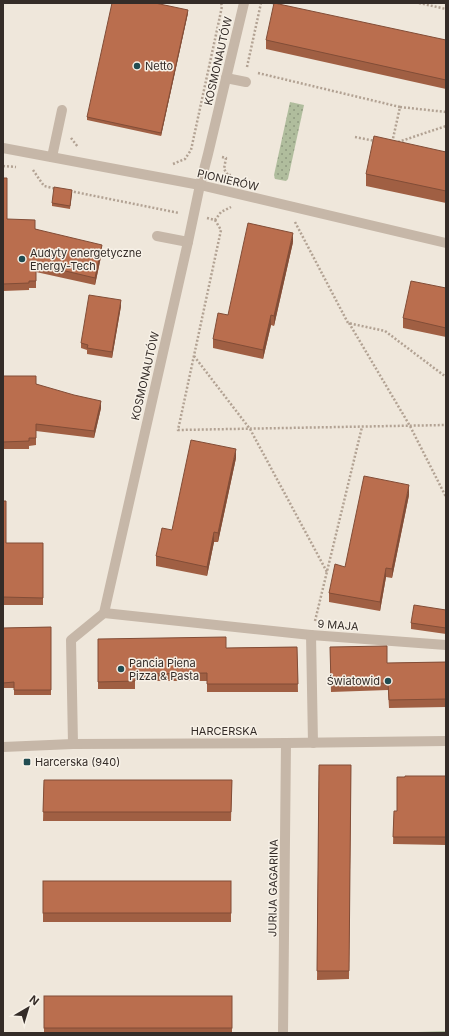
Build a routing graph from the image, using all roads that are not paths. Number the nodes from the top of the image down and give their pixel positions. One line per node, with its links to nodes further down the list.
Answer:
1 (244, 3): 2 (street, KOSMONAUTÓW)
2 (226, 78): 3 (street); 7 (street, KOSMONAUTÓW)
3 (246, 82)
4 (62, 110): 6 (street)
5 (3, 148): 6 (street, PIONIERÓW)
6 (52, 157): 7 (street, PIONIERÓW)
7 (200, 185): 9 (street, KOSMONAUTÓW); 10 (street, PIONIERÓW)
8 (157, 236): 9 (street)
9 (188, 242): 11 (street, KOSMONAUTÓW)
10 (446, 243)
11 (104, 613): 12 (street); 17 (street)
12 (311, 635): 13 (street, 9 MAJA); 16 (street, 9 MAJA)
13 (446, 645)
14 (446, 741): 16 (street, HARCERSKA)
15 (286, 743): 16 (street, HARCERSKA); 17 (street, HARCERSKA); 19 (street, JURIJA GAGARINA)
16 (313, 743)
17 (73, 744): 18 (street, HARCERSKA)
18 (3, 747)
19 (283, 1033)

